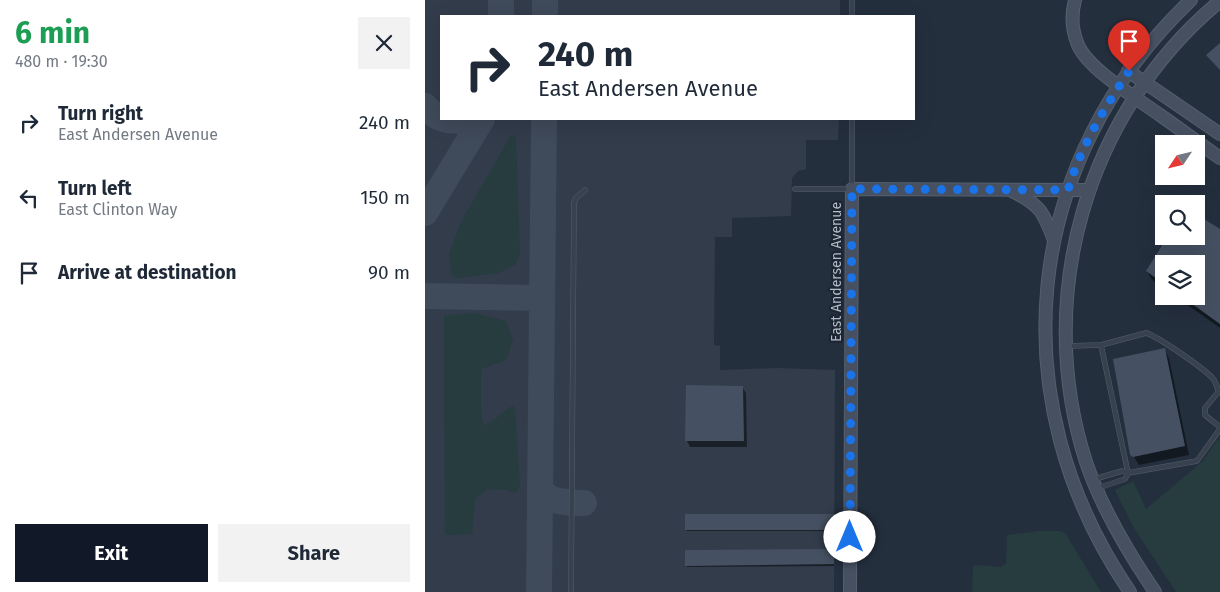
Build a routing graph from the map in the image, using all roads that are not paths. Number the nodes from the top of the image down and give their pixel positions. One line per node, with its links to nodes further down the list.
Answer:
1 (852, 0): 5 (lane)
2 (1075, 0): 8 (main road)
3 (1191, 0): 6 (main road)
4 (1220, 1): 7 (main road)
5 (852, 15)
6 (1129, 71): 7 (main road); 8 (main road)
7 (1145, 82): 9 (main road); 11 (main road)
8 (1119, 86): 9 (main road); 17 (main road)
9 (1135, 97): 12 (main road); 18 (main road)
10 (852, 120): 14 (lane)
11 (1220, 134)
12 (1220, 158)
13 (795, 189): 14 (lane)
14 (852, 189): 15 (main road, East Andersen Avenue); 28 (main road, East Andersen Avenue)
15 (1007, 189): 17 (main road, East Andersen Avenue); 19 (main road)
16 (585, 190): 27 (lane)
17 (1068, 190): 18 (main road, East Andersen Avenue); 19 (main road)
18 (1089, 190): 21 (main road)
19 (1054, 240): 23 (main road)
20 (1101, 345): 21 (lane); 22 (lane); 25 (lane)
21 (1066, 346): 26 (main road)
22 (1219, 390): 24 (lane)
23 (1050, 393): 26 (main road); 29 (main road)
24 (1220, 428): 25 (lane)
25 (1128, 473): 26 (lane); 26 (lane)
26 (1095, 484): 30 (main road)
27 (571, 592)
28 (850, 592)
29 (1131, 592)
30 (1155, 592)

